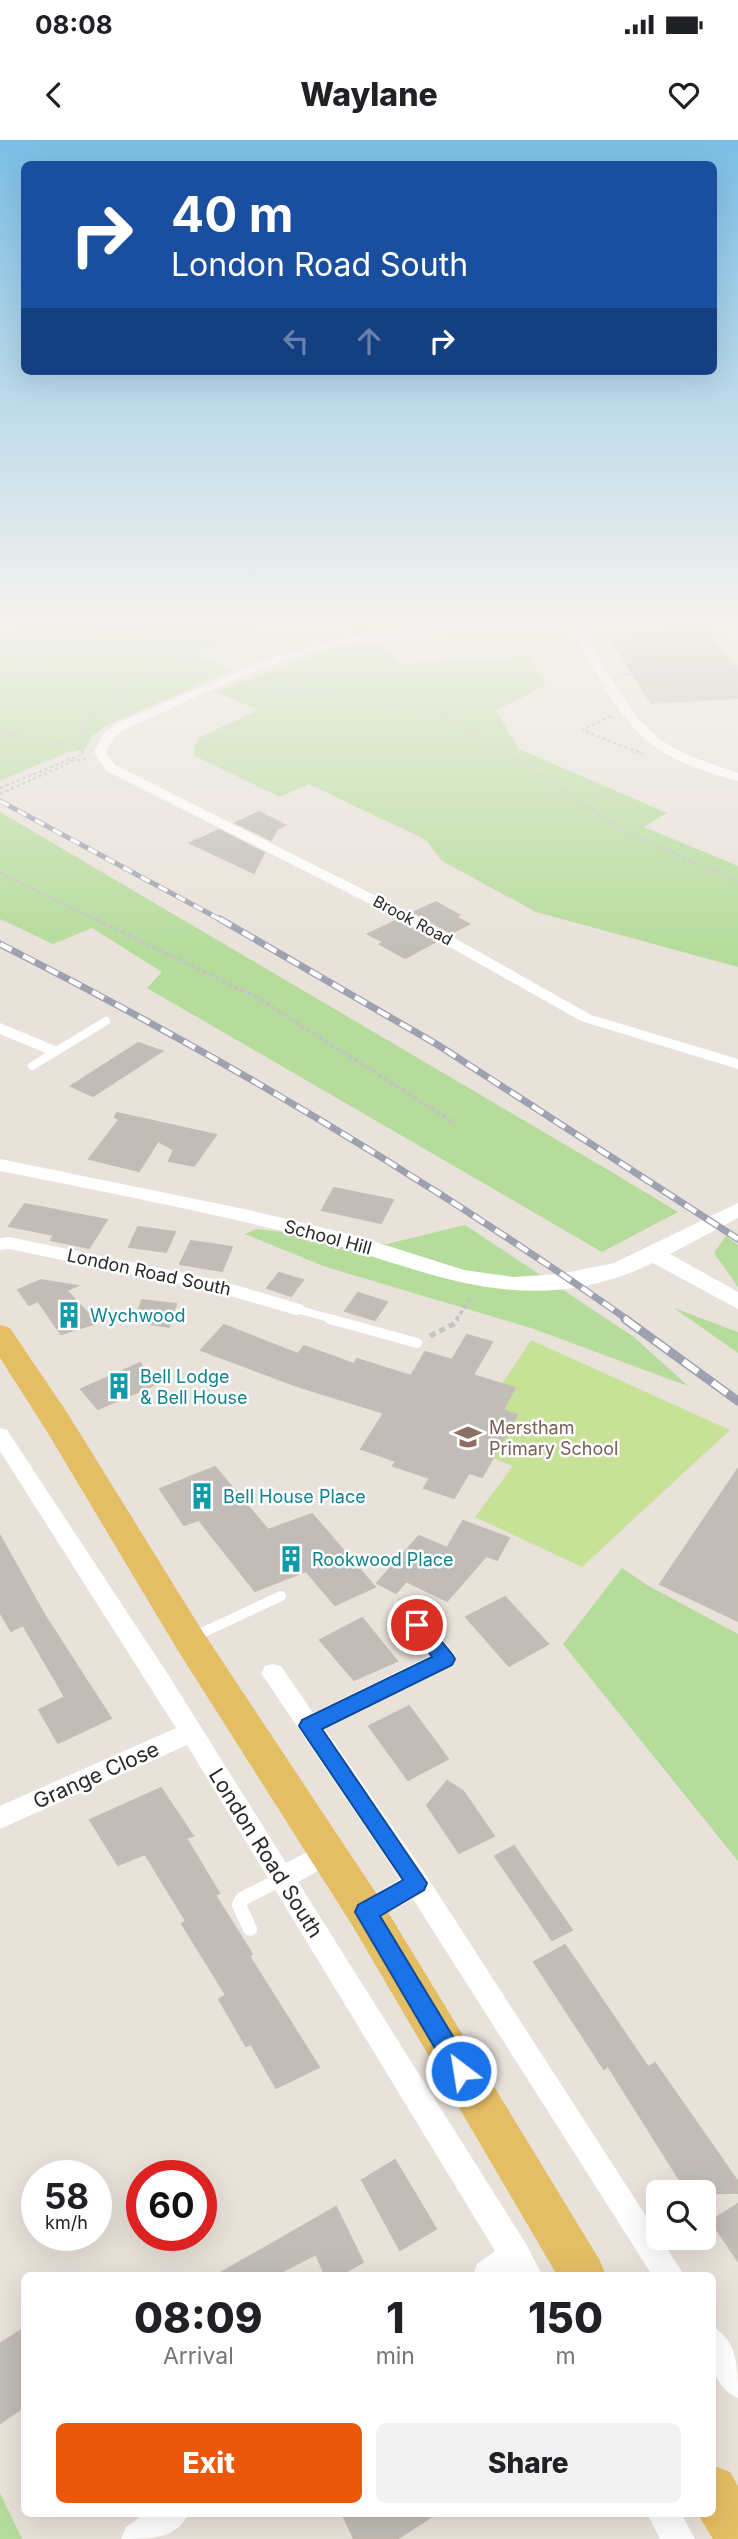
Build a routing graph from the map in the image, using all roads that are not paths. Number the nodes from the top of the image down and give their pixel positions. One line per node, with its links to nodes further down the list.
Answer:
1 (117, 729): 7 (street, Brook Road)
2 (644, 729): 3 (street)
3 (738, 777)
4 (106, 1020): 6 (lane)
5 (0, 1028): 6 (street)
6 (54, 1051): 8 (lane)
7 (738, 1064)
8 (32, 1066)
9 (0, 1166): 12 (street, School Hill)
10 (738, 1210): 12 (street, School Hill)
11 (0, 1244): 14 (street, London Road South)
12 (652, 1253): 13 (street)
13 (738, 1302)
14 (296, 1309): 16 (lane)
15 (0, 1335): 20 (main road)
16 (417, 1343)
17 (0, 1435): 23 (street, London Road South)
18 (281, 1596): 20 (lane)
19 (403, 1608): 22 (street)
20 (189, 1639): 25 (main road)
21 (273, 1673): 22 (street)
22 (309, 1726): 27 (street)
23 (192, 1732): 24 (street, Grange Close); 26 (street, London Road South)
24 (0, 1818)
25 (327, 1853): 26 (street); 28 (main road)
26 (282, 1878): 29 (lane); 30 (street, London Road South)
27 (417, 1883): 28 (street); 33 (street)
28 (366, 1912): 32 (main road)
29 (250, 1928)
30 (521, 2265): 31 (street)
31 (498, 2272)
32 (581, 2272)
33 (667, 2272)
34 (716, 2348): 35 (street)
35 (738, 2382)
36 (716, 2497): 39 (main road)
37 (168, 2517): 40 (street)
38 (665, 2517): 41 (street)
39 (738, 2533)
40 (138, 2539)
41 (678, 2539)

